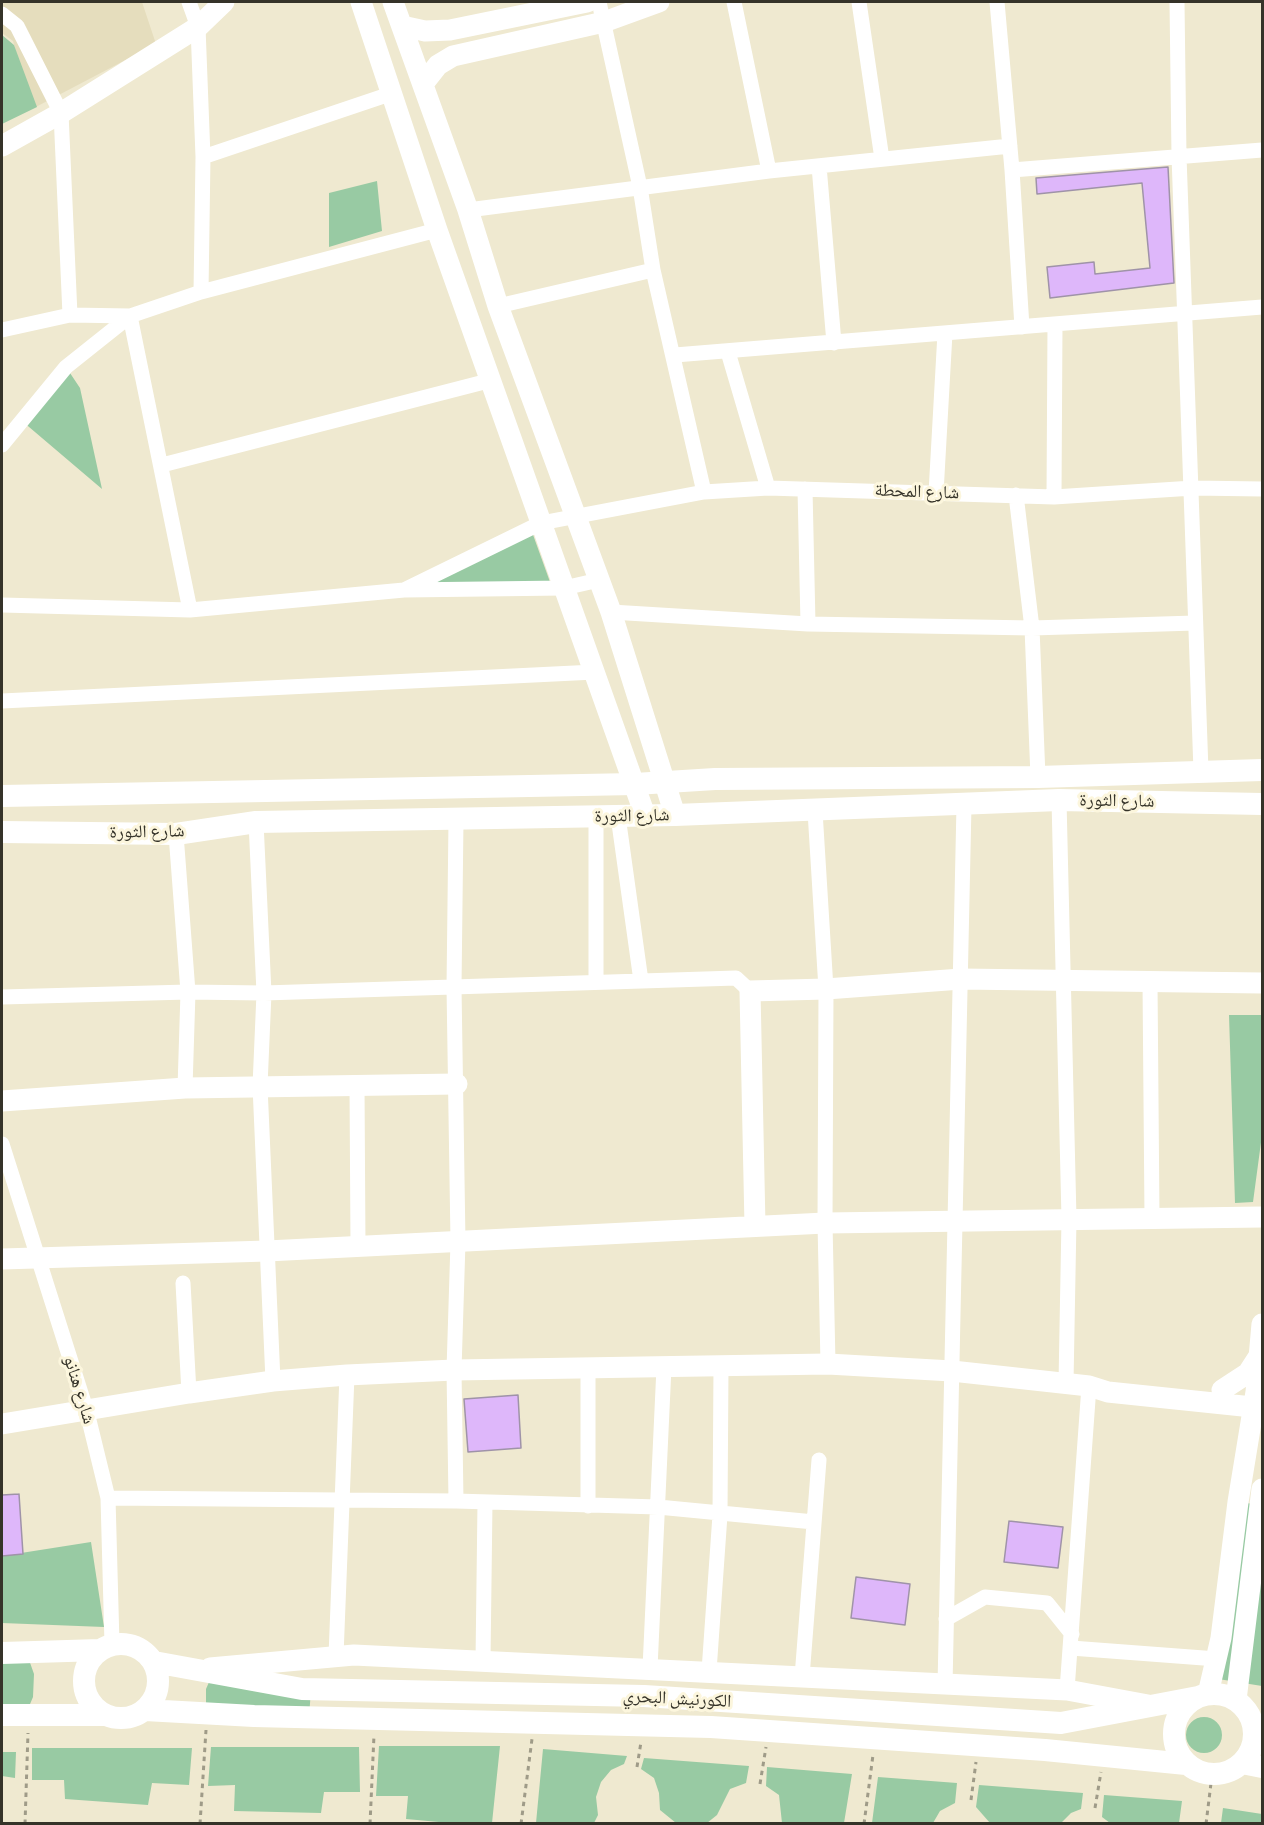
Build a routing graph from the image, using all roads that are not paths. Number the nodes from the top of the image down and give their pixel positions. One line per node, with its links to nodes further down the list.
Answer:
1 (189, 2): 14 (street)
2 (224, 2): 14 (street)
3 (361, 2): 16 (street)
4 (393, 2): 13 (street)
5 (587, 2): 13 (street)
6 (659, 2): 11 (street)
7 (734, 2): 26 (street)
8 (859, 2): 23 (street)
9 (997, 2): 19 (street)
10 (1177, 2): 21 (street)
11 (601, 12): 15 (street); 27 (street)
12 (2, 14): 17 (street)
13 (402, 26): 15 (street)
14 (198, 27): 17 (street); 22 (street)
15 (423, 84): 28 (street)
16 (393, 93): 22 (street); 29 (street)
17 (61, 113): 18 (street); 35 (street)
18 (2, 146)
19 (1010, 146): 23 (street); 25 (street)
20 (1263, 150): 21 (street)
21 (1179, 156): 25 (street); 34 (street)
22 (203, 157): 31 (street)
23 (882, 159): 24 (street)
24 (819, 166): 26 (street); 41 (street)
25 (1012, 170): 38 (street)
26 (769, 171): 27 (street)
27 (640, 187): 28 (street); 30 (street)
28 (468, 210): 32 (street)
29 (437, 230): 31 (street); 44 (street)
30 (653, 270): 32 (street); 43 (street)
31 (201, 292): 36 (street)
32 (498, 306): 55 (street)
33 (1263, 307): 34 (street)
34 (1185, 313): 37 (street); 48 (street)
35 (70, 315): 36 (street); 39 (street)
36 (130, 316): 45 (street); 46 (street)
37 (1055, 325): 38 (street); 54 (street)
38 (1022, 327): 40 (street)
39 (2, 330)
40 (945, 333): 41 (street); 52 (street)
41 (834, 343): 42 (street)
42 (728, 352): 43 (street); 47 (street)
43 (675, 355): 51 (street)
44 (492, 380): 46 (street); 56 (street)
45 (2, 446)
46 (162, 465): 61 (street)
47 (768, 488): 49 (street, شارع المحطة); 51 (street, شارع المحطة)
48 (1193, 488): 50 (street, شارع المحطة); 54 (street, شارع المحطة); 63 (street)
49 (806, 489): 52 (street, شارع المحطة); 64 (street)
50 (1263, 489)
51 (704, 492): 55 (street, شارع المحطة)
52 (936, 493): 53 (street, شارع المحطة)
53 (1016, 495): 54 (street, شارع المحطة); 65 (street)
54 (1054, 497)
55 (574, 518): 56 (street, شارع المحطة); 57 (street)
56 (541, 523): 58 (street); 59 (street, شارع المحطة)
57 (599, 580): 58 (street); 62 (street)
58 (564, 588): 59 (street); 66 (street)
59 (404, 590): 61 (street)
60 (2, 605): 61 (street)
61 (190, 610)
62 (611, 612): 64 (street); 71 (street)
63 (1195, 623): 65 (street); 69 (street)
64 (808, 624): 65 (street)
65 (1032, 628): 70 (street)
66 (594, 672): 67 (street); 72 (street)
67 (2, 701)
68 (1263, 770): 69 (main road, شارع الثورة)
69 (1201, 771): 70 (main road, شارع الثورة)
70 (1038, 777): 71 (main road, شارع الثورة)
71 (665, 782): 72 (main road, شارع الثورة); 79 (street)
72 (635, 784): 73 (main road, شارع الثورة); 78 (street)
73 (2, 796)
74 (1059, 800): 75 (main road, شارع الثورة); 76 (main road, شارع الثورة); 87 (street)
75 (1263, 804)
76 (964, 805): 77 (main road, شارع الثورة); 86 (street)
77 (815, 811): 79 (main road, شارع الثورة); 93 (street)
78 (645, 815): 79 (main road, شارع الثورة); 80 (main road, شارع الثورة)
79 (675, 815)
80 (618, 816): 81 (main road, شارع الثورة); 88 (street)
81 (596, 817): 82 (main road, شارع الثورة); 89 (street)
82 (456, 820): 83 (main road, شارع الثورة); 92 (street)
83 (256, 822): 85 (main road, شارع الثورة); 96 (street)
84 (2, 832): 85 (main road, شارع الثورة)
85 (176, 834): 95 (street)
86 (960, 979): 87 (street); 93 (street); 107 (street)
87 (1061, 980): 90 (street); 106 (street)
88 (640, 981): 89 (street); 94 (street)
89 (596, 982): 92 (street)
90 (1150, 982): 91 (street); 105 (street)
91 (1263, 983)
92 (454, 987): 96 (street); 98 (street)
93 (826, 989): 94 (street); 108 (street)
94 (750, 991): 109 (street)
95 (188, 992): 96 (street); 97 (street); 101 (street)
96 (264, 993): 100 (street)
97 (2, 997)
98 (457, 1084): 99 (street); 110 (street)
99 (357, 1085): 100 (street); 111 (street)
100 (260, 1086): 101 (street); 112 (street)
101 (185, 1088): 102 (street)
102 (2, 1101)
103 (2, 1144): 113 (street, شارع هنانو)
104 (1263, 1217): 105 (street)
105 (1152, 1218): 106 (street)
106 (1069, 1219): 107 (street); 126 (street)
107 (955, 1221): 108 (street); 123 (street)
108 (825, 1223): 109 (street); 118 (street)
109 (755, 1226): 110 (street)
110 (458, 1242): 111 (street); 122 (street)
111 (358, 1247): 112 (street)
112 (267, 1251): 113 (street); 125 (street)
113 (37, 1256): 114 (street); 131 (street, شارع هنانو)
114 (2, 1258)
115 (183, 1283): 129 (street)
116 (1263, 1324): 117 (street)
117 (1259, 1356): 128 (street); 130 (street)
118 (828, 1364): 119 (street); 123 (street)
119 (721, 1366): 120 (street); 141 (street)
120 (664, 1367): 121 (street); 140 (street)
121 (588, 1368): 122 (street); 139 (street)
122 (454, 1370): 124 (street); 137 (street)
123 (952, 1371): 126 (street); 145 (street)
124 (347, 1375): 125 (street); 136 (street)
125 (273, 1381): 129 (street)
126 (1066, 1383): 127 (street)
127 (1089, 1386): 128 (street); 130 (street); 146 (street)
128 (1222, 1390): 130 (street)
129 (189, 1393): 131 (street)
130 (1259, 1400): 143 (street)
131 (87, 1412): 132 (street); 135 (street, شارع هنانو)
132 (2, 1424)
133 (819, 1460): 142 (street)
134 (1263, 1489): 144 (street)
135 (108, 1498): 136 (street); 147 (street, شارع هنانو)
136 (343, 1502): 137 (street); 149 (street)
137 (456, 1502): 138 (street)
138 (485, 1502): 139 (street); 151 (street)
139 (588, 1506): 140 (street)
140 (658, 1507): 141 (street); 153 (street)
141 (720, 1515): 142 (street); 155 (street)
142 (814, 1522): 156 (street)
143 (1227, 1590): 144 (street); 150 (street)
144 (1249, 1593): 161 (street)
145 (946, 1619): 146 (street); 157 (street)
146 (1072, 1641): 150 (street); 158 (street)
147 (106, 1647): 148 (main road); 152 (main road); 164 (main road)
148 (2, 1653)
149 (336, 1656): 151 (street); 154 (street)
150 (1217, 1659): 159 (street)
151 (483, 1661): 153 (street)
152 (154, 1662): 154 (main road, الكورنيش البحري); 162 (main road)
153 (650, 1668): 155 (street)
154 (195, 1670): 160 (main road, الكورنيش البحري)
155 (709, 1671): 156 (street)
156 (802, 1677): 157 (street)
157 (945, 1685): 158 (street)
158 (1067, 1690): 160 (street)
159 (1203, 1695): 160 (main road, الكورنيش البحري); 161 (main road); 165 (main road)
160 (1158, 1707)
161 (1247, 1707): 166 (main road)
162 (145, 1710): 164 (main road); 165 (main road, الكورنيش البحري)
163 (2, 1715): 164 (main road)
164 (106, 1715)
165 (1186, 1764): 166 (main road)
166 (1252, 1765)

